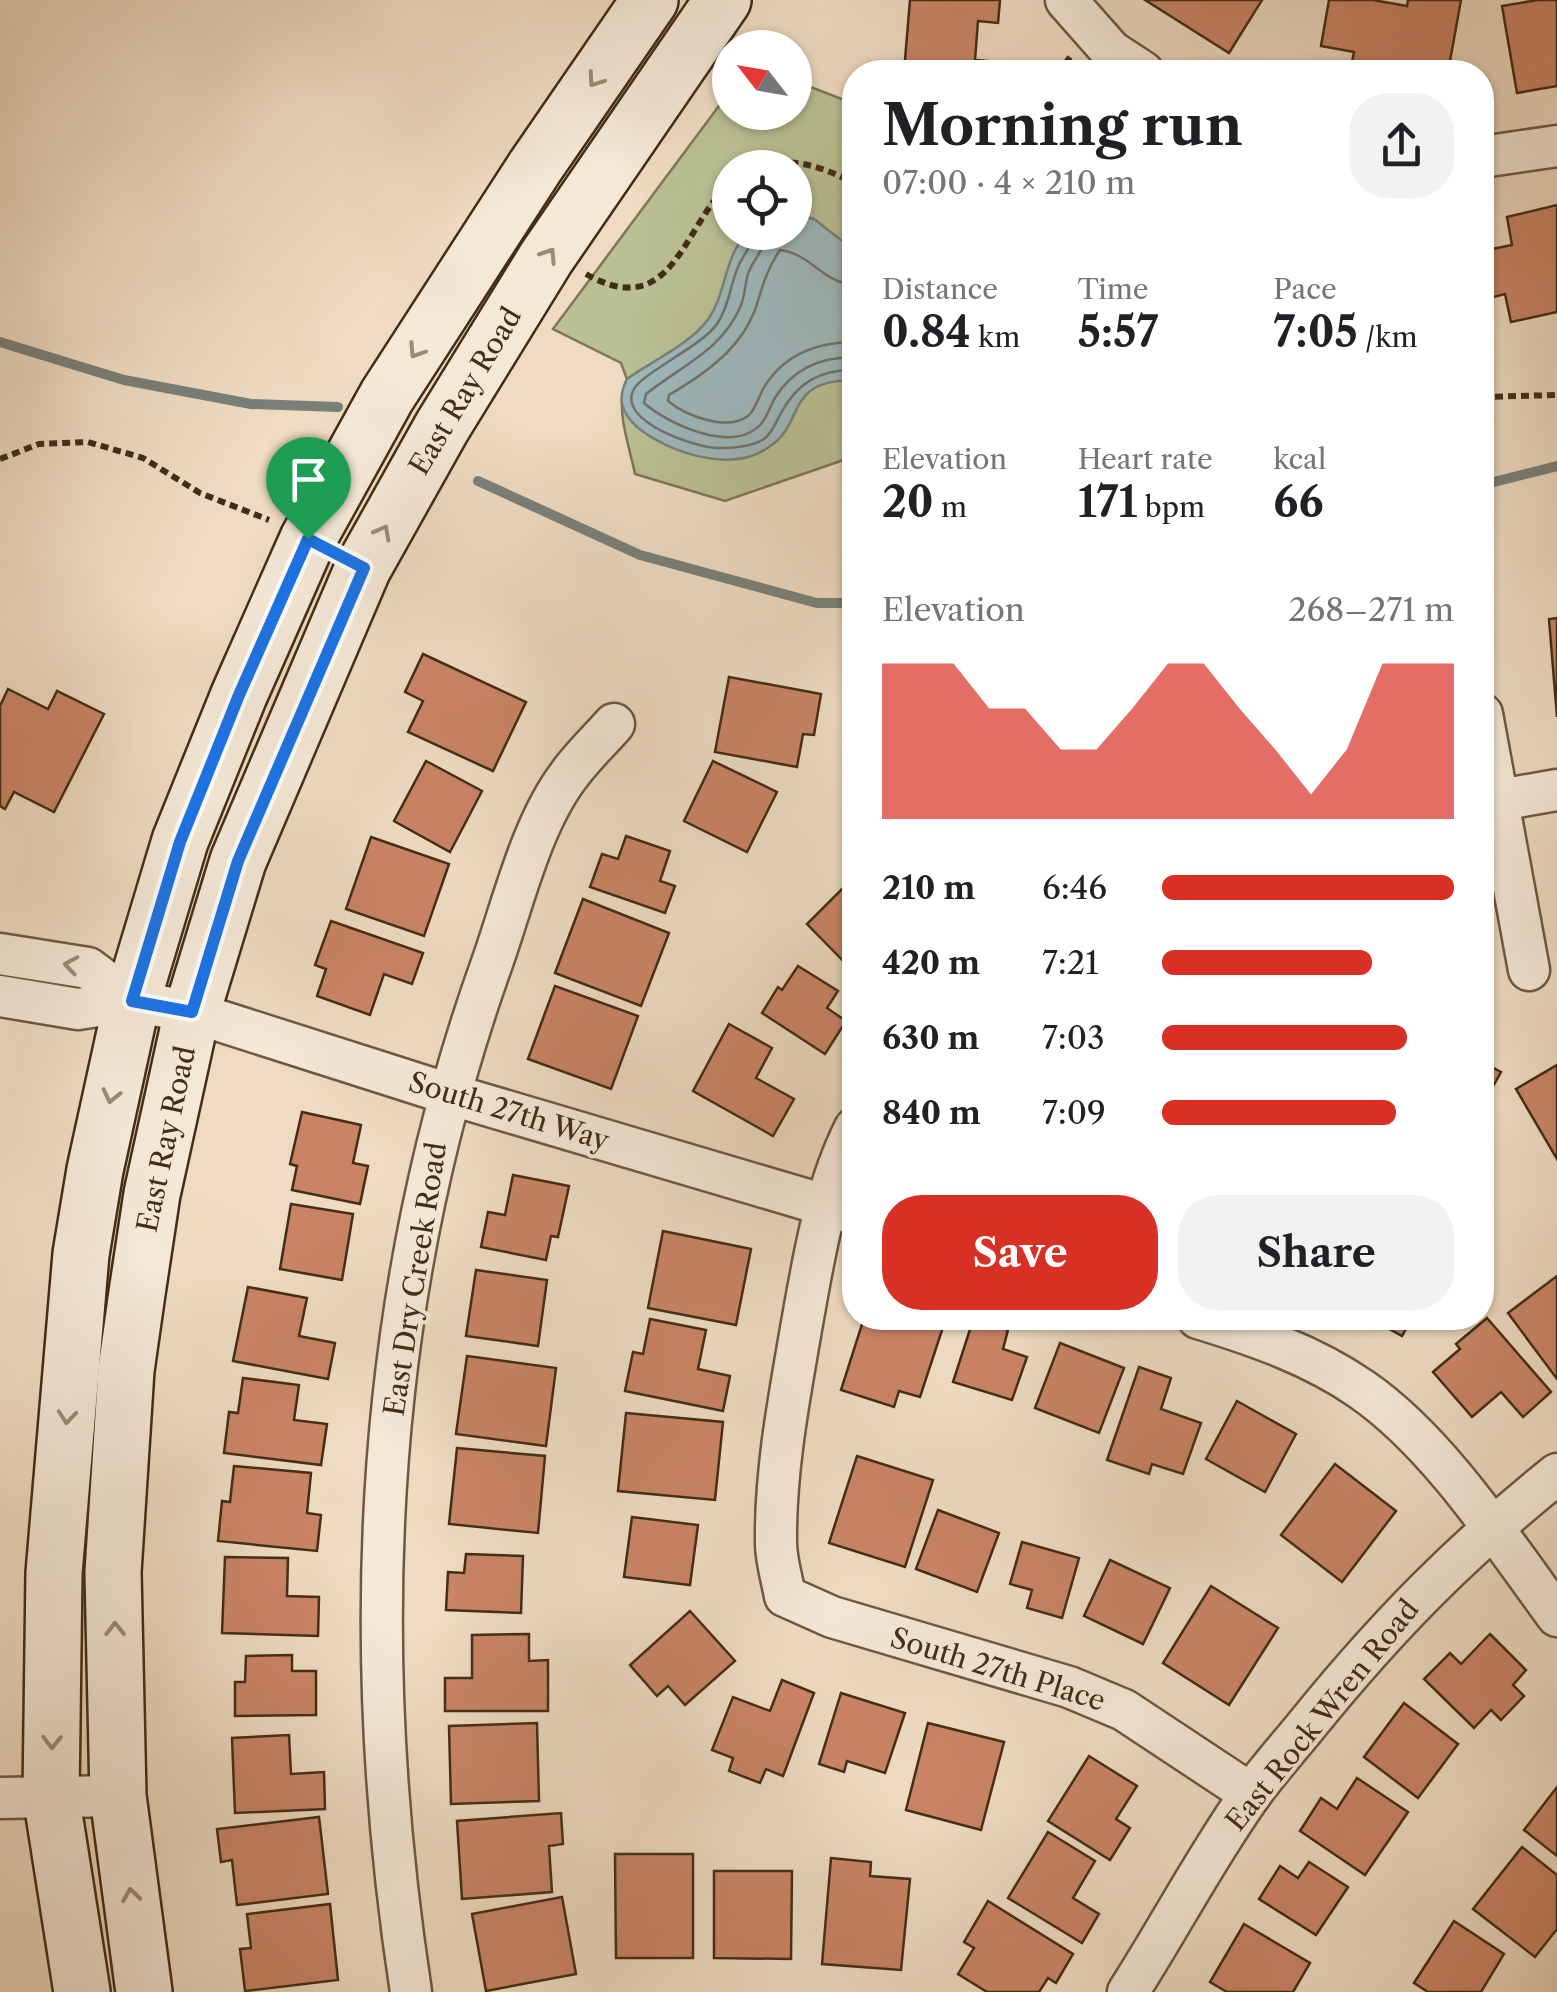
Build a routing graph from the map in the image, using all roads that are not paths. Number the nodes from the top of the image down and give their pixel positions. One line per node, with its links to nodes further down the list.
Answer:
1 (650, 0): 14 (main road, East Ray Road, one-way to 14)
2 (723, 0): 14 (main road, East Ray Road, one-way to 2)
3 (1066, 0): 4 (street)
4 (1124, 60)
5 (1557, 146): 6 (street)
6 (1494, 155)
7 (614, 724): 15 (street, East Dry Creek Road)
8 (1557, 790): 9 (street)
9 (1494, 800)
10 (1494, 815): 12 (street)
11 (0, 954): 14 (street, one-way to 11)
12 (1529, 970)
13 (0, 996): 14 (street)
14 (162, 1006): 15 (street, South 27th Way); 23 (main road, East Ray Road, one-way to 23); 24 (main road, East Ray Road, one-way to 14)
15 (450, 1094): 17 (street, South 27th Way); 27 (street, East Dry Creek Road)
16 (842, 1155): 17 (street)
17 (841, 1210): 22 (street, South 27th Place)
18 (1232, 1330): 20 (street)
19 (1557, 1474): 20 (street, East Rock Wren Road)
20 (1490, 1527): 21 (street); 22 (street, East Rock Wren Road)
21 (1557, 1616)
22 (1251, 1794): 28 (street, East Rock Wren Road)
23 (26, 1796): 24 (street); 25 (main road, East Ray Road)
24 (118, 1796): 26 (main road, East Ray Road, one-way to 24)
25 (82, 1992)
26 (144, 1992)
27 (410, 1992)
28 (1128, 1992)

